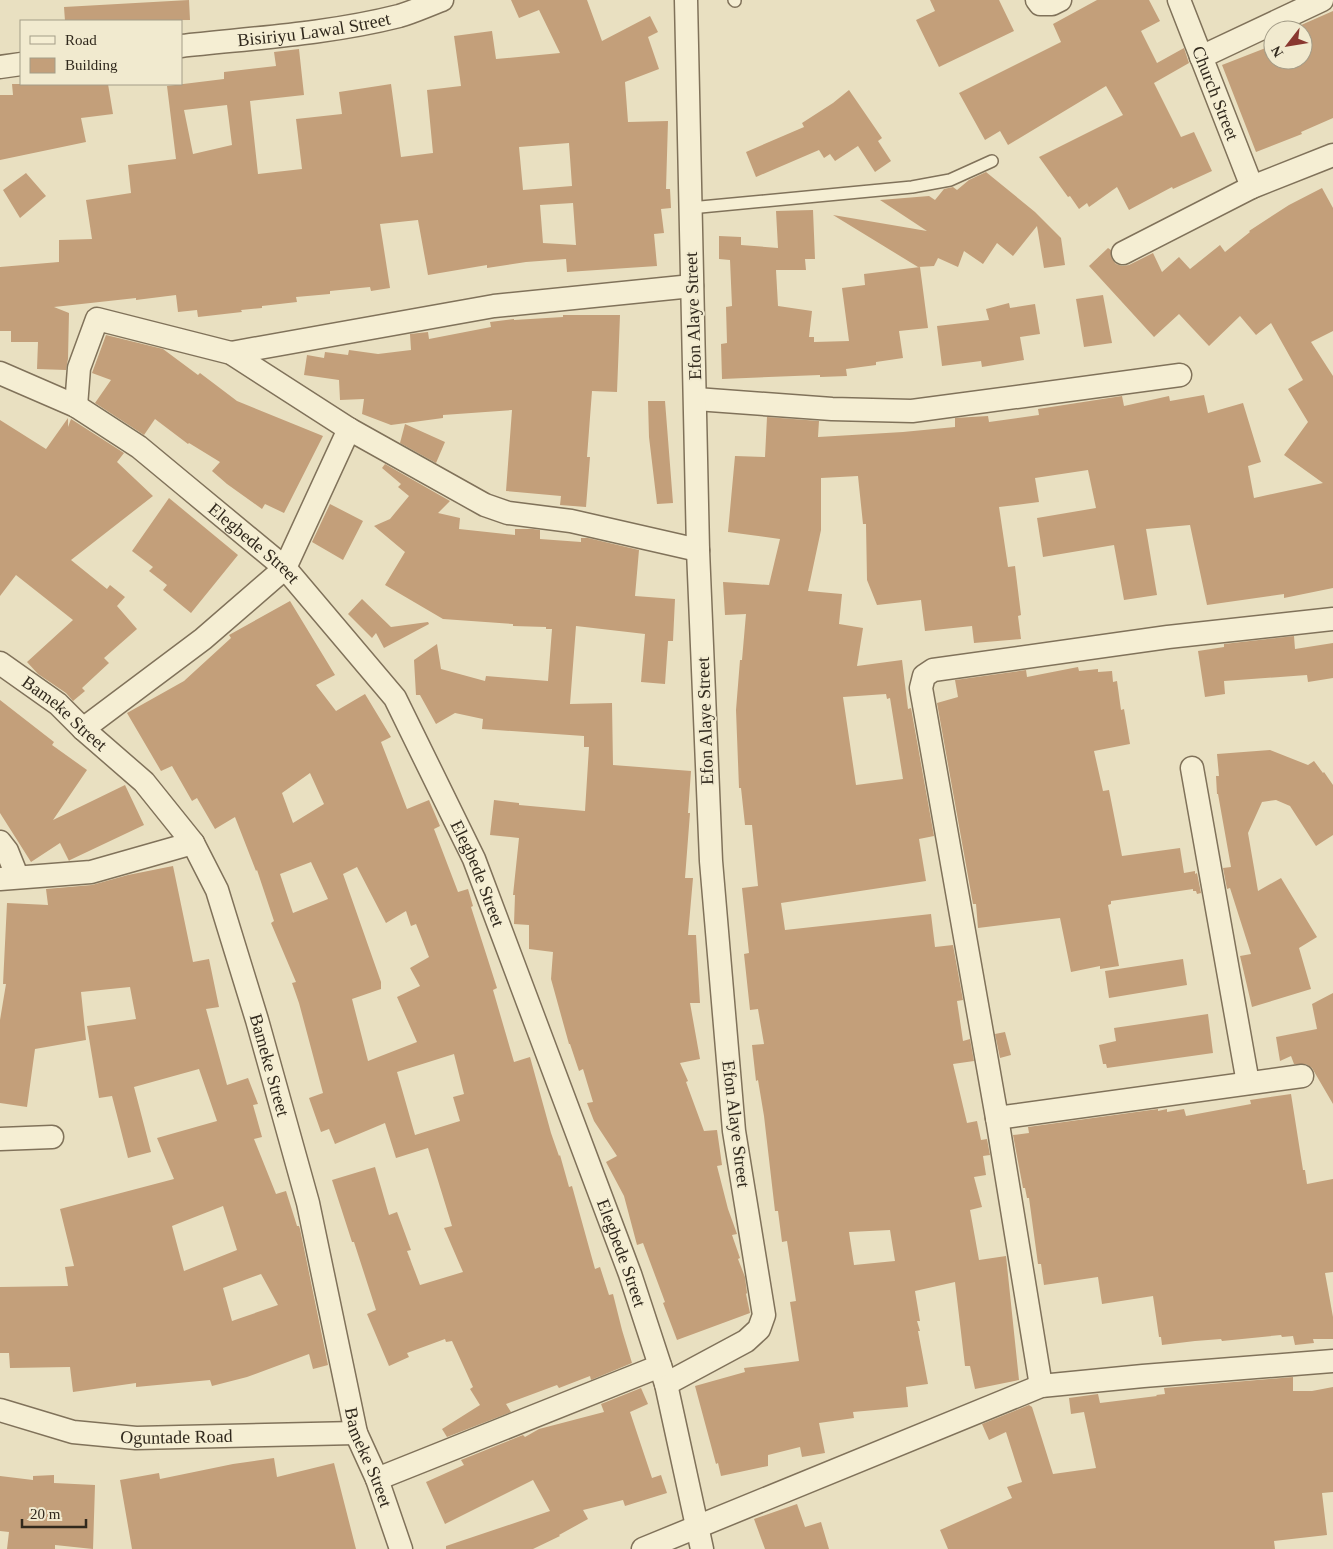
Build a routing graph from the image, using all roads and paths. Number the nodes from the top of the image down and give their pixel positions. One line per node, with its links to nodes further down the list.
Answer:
1 (442, 0): 7 (street, Bisiriyu Lawal Street)
2 (686, 0): 15 (street, Efon Alaye Street)
3 (1037, 0): 4 (street)
4 (1060, 0)
5 (1179, 0): 9 (street, Church Street)
6 (1322, 0): 9 (street)
7 (399, 8): 8 (street, Bisiriyu Lawal Street)
8 (182, 46)
9 (1201, 57): 14 (street, Church Street)
10 (20, 64): 11 (street)
11 (0, 67)
12 (1333, 155): 14 (street)
13 (992, 162): 15 (lane)
14 (1252, 187): 16 (street)
15 (690, 208): 17 (street, Efon Alaye Street)
16 (1123, 253)
17 (692, 286): 18 (street); 21 (street, Efon Alaye Street)
18 (231, 353): 22 (street); 23 (street)
19 (0, 373): 22 (street, Elegbede Street)
20 (1180, 376): 21 (street)
21 (696, 398): 24 (street, Efon Alaye Street)
22 (76, 406): 25 (street, Elegbede Street)
23 (349, 429): 24 (street); 25 (street)
24 (698, 550): 39 (street, Efon Alaye Street)
25 (285, 568): 28 (street); 39 (street, Elegbede Street)
26 (1333, 619): 35 (street)
27 (0, 663): 28 (street, Bameke Street)
28 (83, 729): 31 (street, Bameke Street)
29 (1192, 768): 34 (street)
30 (0, 842): 32 (street)
31 (193, 843): 32 (street); 42 (street, Bameke Street)
32 (8, 878)
33 (1302, 1076): 34 (street)
34 (1248, 1083): 35 (street)
35 (997, 1118): 40 (street)
36 (52, 1136): 37 (street)
37 (0, 1139)
38 (1333, 1361): 40 (street)
39 (663, 1375): 43 (street, Efon Alaye Street); 44 (street, Elegbede Street)
40 (1041, 1386): 44 (street)
41 (0, 1410): 42 (street, Oguntade Road)
42 (356, 1432): 43 (street, Bameke Street)
43 (377, 1480): 45 (street, Bameke Street)
44 (699, 1539): 46 (street)
45 (401, 1549)
46 (644, 1549)

